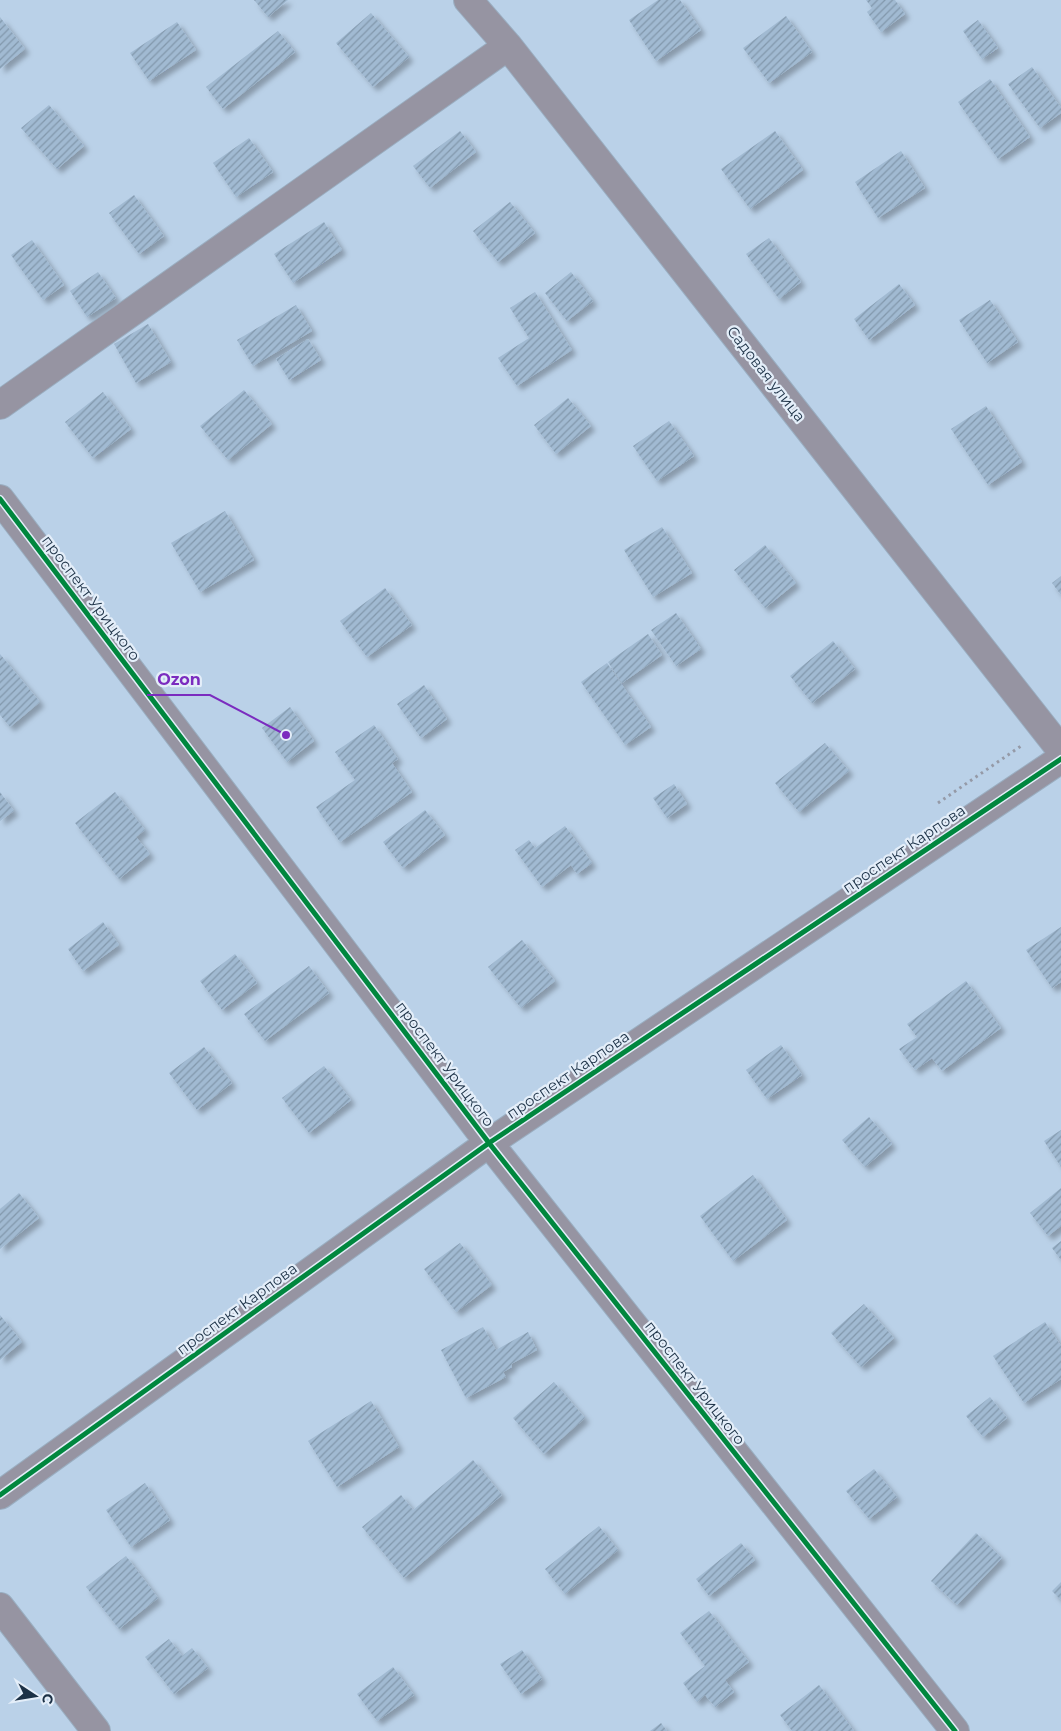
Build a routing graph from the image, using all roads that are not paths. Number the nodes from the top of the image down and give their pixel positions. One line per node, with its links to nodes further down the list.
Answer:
1 (468, 0): 2 (street, Садовая улица)
2 (508, 46): 3 (street); 5 (street, Садовая улица)
3 (0, 405)
4 (0, 499): 7 (street, проспект Урицкого)
5 (1061, 750)
6 (1061, 759): 7 (street, проспект Карпова)
7 (489, 1143): 8 (street, проспект Карпова); 11 (street, проспект Урицкого)
8 (0, 1495)
9 (0, 1607): 10 (street)
10 (96, 1731)
11 (955, 1731)

